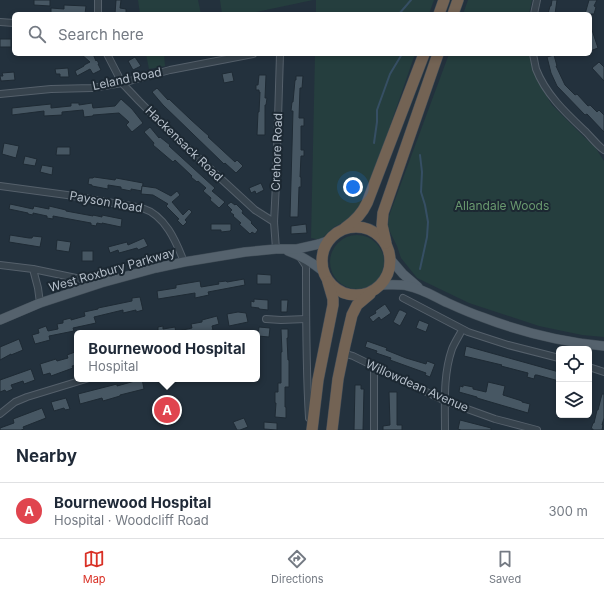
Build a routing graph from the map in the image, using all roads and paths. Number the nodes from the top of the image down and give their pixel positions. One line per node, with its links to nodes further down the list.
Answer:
1 (98, 0): 5 (street)
2 (444, 0): 6 (highway)
3 (458, 0): 7 (highway)
4 (537, 0): 8 (street)
5 (98, 12)
6 (440, 12)
7 (454, 12)
8 (534, 12)
9 (0, 22): 10 (street)
10 (12, 23)
11 (108, 56): 17 (street, Hackensack Road)
12 (243, 56): 17 (street, Leland Road)
13 (280, 56): 21 (street, Crehore Road)
14 (423, 56): 22 (highway)
15 (437, 56): 24 (highway)
16 (533, 56): 19 (street)
17 (122, 82): 18 (street, Leland Road); 21 (street, Hackensack Road)
18 (0, 94)
19 (604, 150)
20 (0, 186): 28 (street, Payson Road)
21 (274, 222): 25 (street, Crehore Road)
22 (339, 232): 23 (highway); 24 (highway)
23 (330, 240): 25 (main road, West Roxbury Parkway); 31 (highway)
24 (387, 245): 27 (highway)
25 (279, 250): 26 (main road, West Roxbury Parkway); 28 (main road, West Roxbury Parkway)
26 (298, 254): 31 (main road, West Roxbury Parkway); 38 (street)
27 (391, 260): 33 (highway); 34 (main road)
28 (184, 262): 32 (main road, West Roxbury Parkway)
29 (0, 265): 30 (street)
30 (33, 269): 32 (street); 36 (street)
31 (325, 275): 33 (highway); 50 (highway)
32 (101, 283): 36 (main road, West Roxbury Parkway)
33 (376, 289): 34 (main road); 42 (highway)
34 (421, 290): 41 (main road)
35 (403, 298): 40 (street)
36 (40, 303): 39 (main road, West Roxbury Parkway)
37 (266, 319): 38 (street)
38 (306, 319): 50 (street)
39 (0, 320)
40 (462, 330): 43 (street); 48 (street)
41 (604, 346)
42 (343, 353): 44 (street, Willowdean Avenue); 51 (highway)
43 (556, 357)
44 (374, 367): 48 (street, Willowdean Avenue); 52 (street)
45 (592, 368): 46 (street)
46 (604, 372)
47 (76, 382): 49 (street)
48 (445, 401): 53 (street); 54 (street, Willowdean Avenue)
49 (0, 414)
50 (311, 430)
51 (332, 430)
52 (374, 430)
53 (445, 430)
54 (537, 430)

